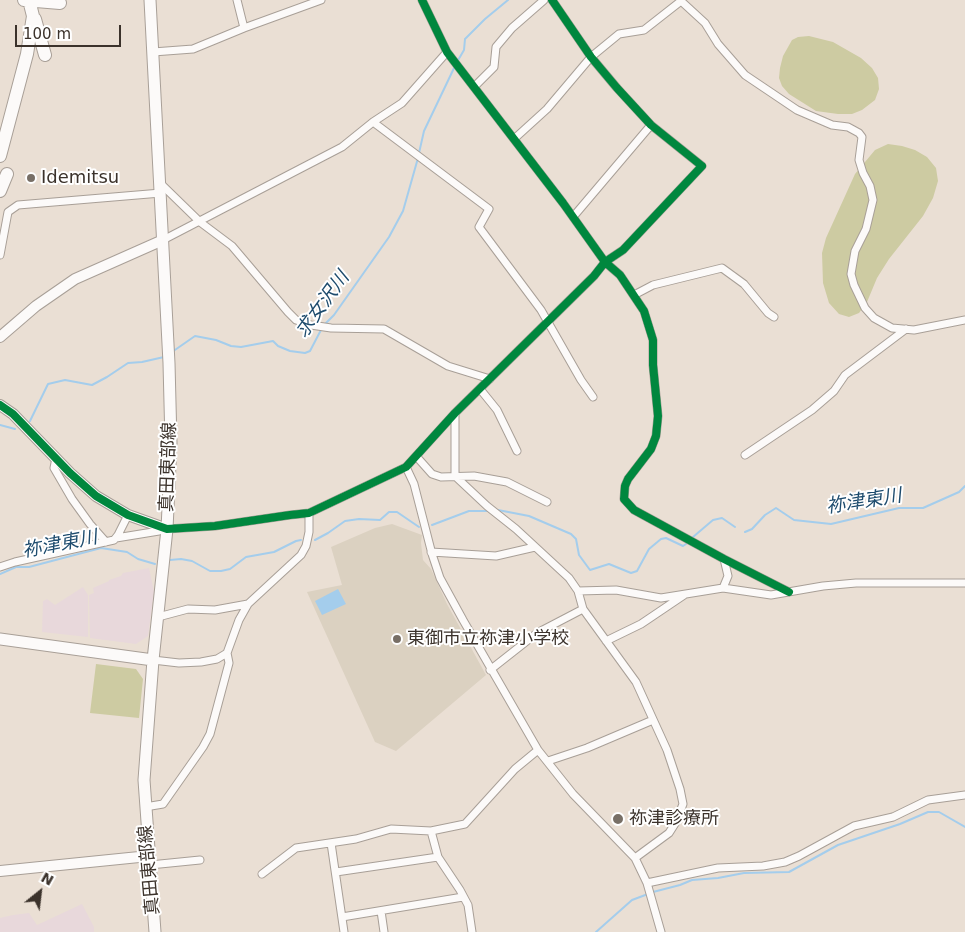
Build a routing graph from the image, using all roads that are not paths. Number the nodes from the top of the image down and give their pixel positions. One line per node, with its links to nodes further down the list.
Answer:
1 (150, 0): 10 (main road, 真田東部線)
2 (237, 0): 9 (street)
3 (321, 0): 9 (street)
4 (422, 0): 11 (street)
5 (544, 0): 14 (street)
6 (552, 0): 13 (street)
7 (29, 3): 8 (highway); 12 (highway); 18 (highway)
8 (60, 3)
9 (244, 28): 10 (street)
10 (153, 52): 20 (main road, 真田東部線)
11 (447, 52): 14 (street); 15 (street)
12 (45, 55)
13 (591, 57): 16 (street); 17 (street); 31 (street)
14 (474, 87): 17 (street)
15 (373, 122): 23 (street); 30 (street)
16 (651, 125): 22 (street); 26 (street)
17 (514, 140): 22 (street)
18 (0, 156)
19 (7, 174): 21 (highway)
20 (160, 188): 23 (street); 24 (main road, 真田東部線); 25 (street)
21 (0, 191)
22 (573, 217): 26 (street)
23 (200, 222): 24 (street); 33 (street)
24 (163, 240): 32 (street); 47 (main road, 真田東部線)
25 (0, 255)
26 (605, 262): 27 (street); 30 (street)
27 (634, 295): 28 (street); 52 (street)
28 (774, 317)
29 (965, 320): 31 (street)
30 (548, 321): 33 (street); 35 (street)
31 (906, 329): 39 (street)
32 (0, 337)
33 (490, 379): 34 (street)
34 (480, 389): 37 (street); 38 (street)
35 (593, 397)
36 (0, 405): 41 (street)
37 (455, 413): 40 (street); 43 (street)
38 (518, 451)
39 (745, 455)
40 (416, 456): 42 (street); 43 (street)
41 (58, 461): 46 (street); 49 (street)
42 (406, 467): 45 (street); 51 (street)
43 (454, 476): 44 (street); 50 (street)
44 (547, 502)
45 (309, 513): 47 (street); 59 (street)
46 (128, 514): 47 (street); 48 (street)
47 (163, 530): 48 (street); 61 (main road, 真田東部線)
48 (116, 538): 49 (street)
49 (106, 542): 53 (street)
50 (535, 547): 51 (street); 56 (street)
51 (431, 552): 66 (street)
52 (724, 559): 55 (street); 57 (street)
53 (0, 567)
54 (965, 583): 57 (street)
55 (723, 588): 57 (street); 58 (street)
56 (578, 591): 58 (street); 60 (street)
57 (789, 592)
58 (684, 595): 63 (street)
59 (248, 604): 61 (street); 64 (street)
60 (583, 609): 63 (street); 66 (street)
61 (158, 617): 65 (main road, 真田東部線)
62 (0, 639): 65 (main road)
63 (606, 642): 67 (street)
64 (227, 653): 65 (street); 71 (street)
65 (153, 660): 71 (main road, 真田東部線)
66 (490, 670): 68 (street)
67 (653, 720): 69 (street); 75 (street)
68 (538, 750): 69 (street); 72 (street)
69 (548, 760): 75 (street)
70 (965, 795): 81 (street)
71 (145, 807): 76 (main road, 真田東部線)
72 (431, 831): 73 (street); 74 (street)
73 (331, 843): 79 (street); 80 (street)
74 (438, 857): 79 (street); 82 (street)
75 (635, 858): 81 (street)
76 (150, 860): 77 (street); 78 (street); 85 (main road, 真田東部線)
77 (200, 860)
78 (0, 871)
79 (336, 872): 84 (street)
80 (262, 874)
81 (647, 883): 89 (street)
82 (463, 897): 83 (street); 88 (street)
83 (381, 911): 84 (street); 87 (street)
84 (342, 917): 86 (street)
85 (156, 932)
86 (344, 932)
87 (384, 932)
88 (472, 932)
89 (661, 932)

